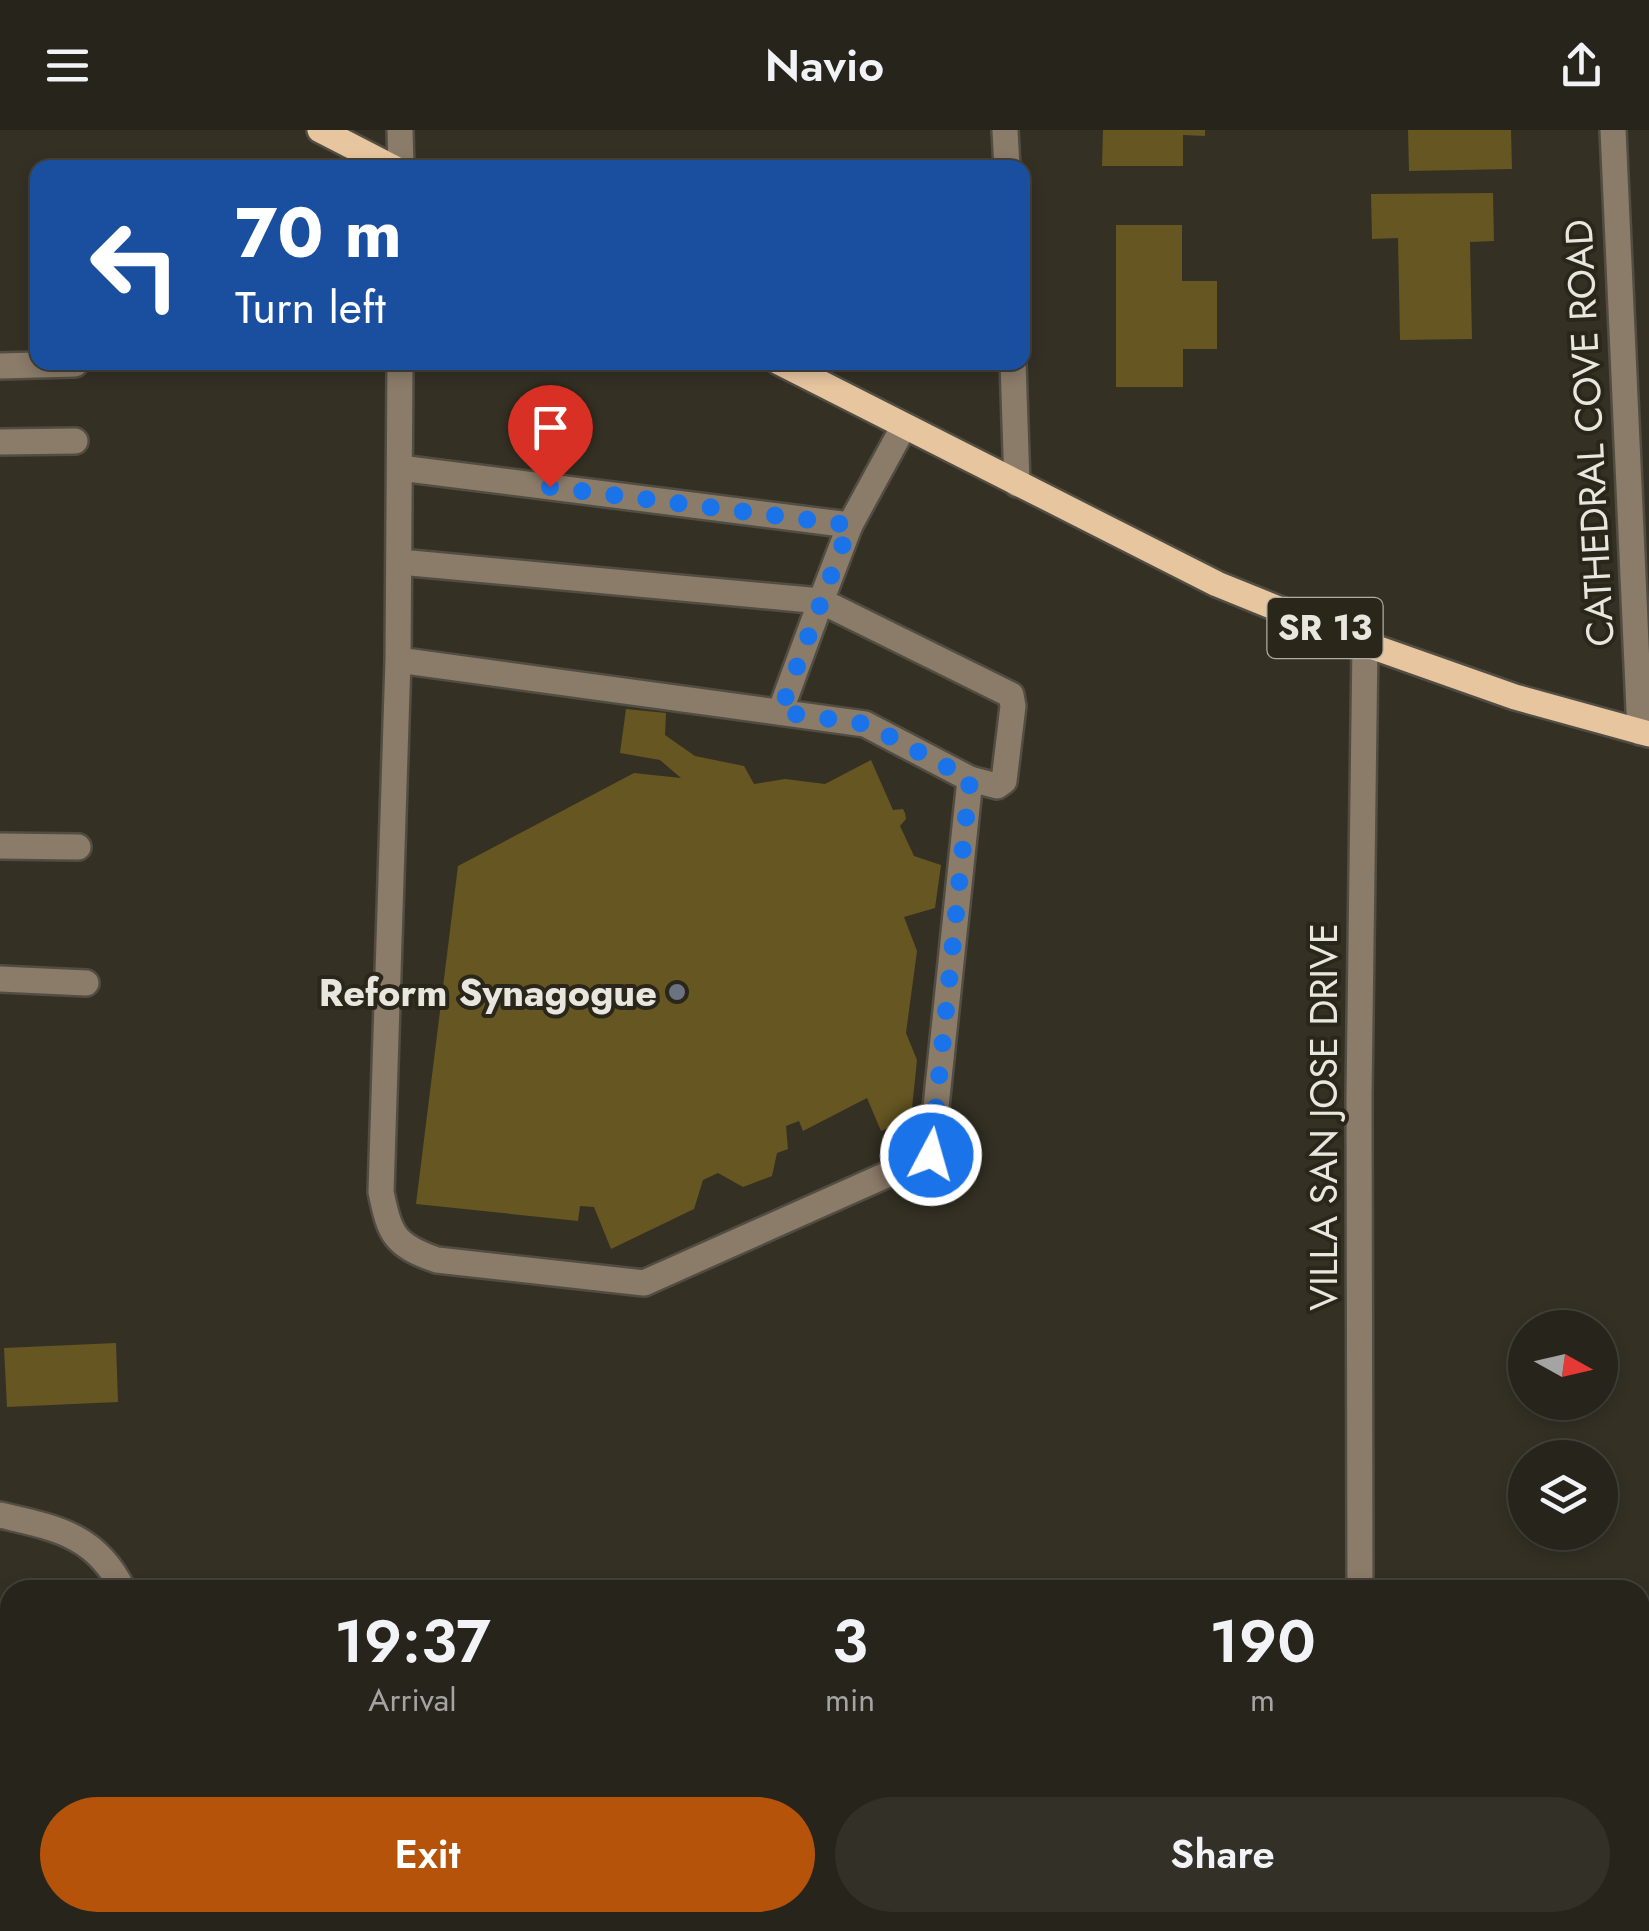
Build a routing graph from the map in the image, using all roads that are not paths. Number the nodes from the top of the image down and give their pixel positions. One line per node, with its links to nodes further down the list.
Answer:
1 (320, 130): 5 (main road)
2 (400, 130): 6 (street)
3 (1006, 130): 7 (street)
4 (1613, 130): 24 (street, CATHEDRAL COVE ROAD)
5 (382, 160)
6 (398, 160)
7 (1007, 160)
8 (30, 365): 9 (street)
9 (0, 366)
10 (400, 370): 16 (street)
11 (794, 370): 13 (main road, SR 13)
12 (1014, 370): 17 (street)
13 (904, 426): 17 (main road, SR 13); 18 (street)
14 (75, 440): 15 (street)
15 (0, 442)
16 (400, 468): 18 (street); 19 (street)
17 (1017, 484): 21 (main road, SR 13)
18 (850, 525): 20 (street)
19 (400, 562): 20 (street); 22 (street)
20 (820, 601): 23 (street); 25 (street)
21 (1365, 644): 24 (main road, SR 13); 32 (street, VILLA SAN JOSE DRIVE)
22 (398, 660): 23 (street); 25 (street)
23 (780, 712): 25 (street)
24 (1644, 733)
25 (970, 779)
26 (0, 846): 27 (street)
27 (78, 847)
28 (0, 979): 29 (street)
29 (86, 983)
30 (0, 1515): 31 (street)
31 (118, 1580)
32 (1360, 1580)

